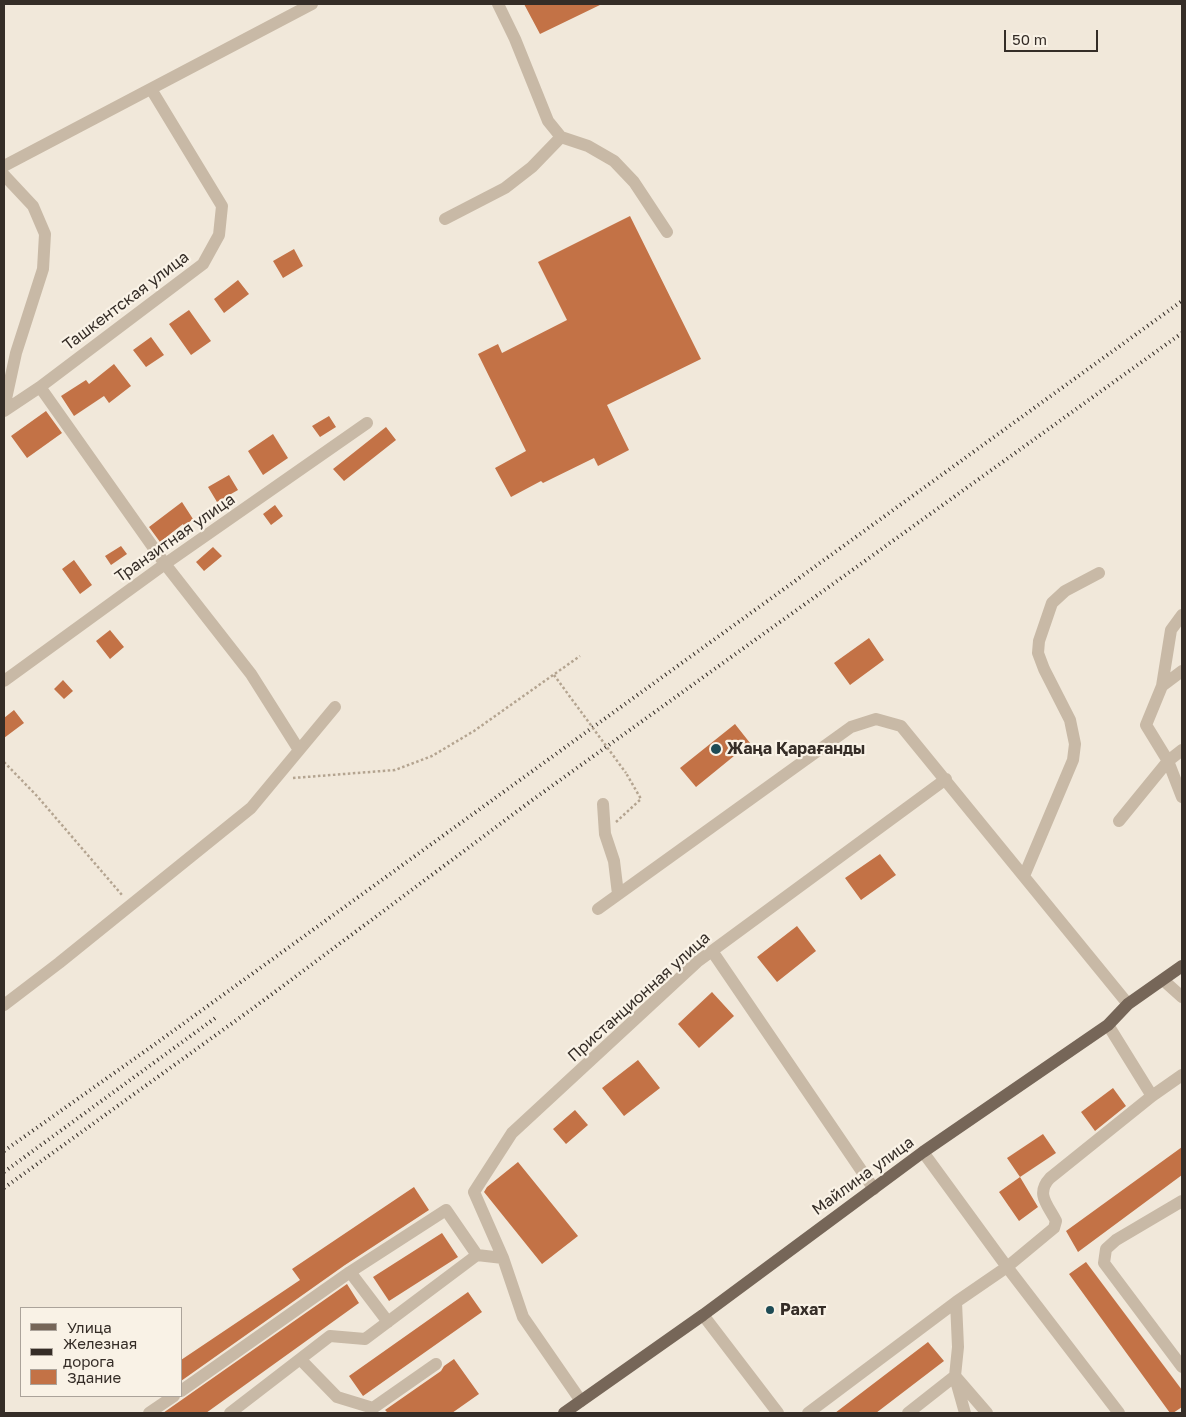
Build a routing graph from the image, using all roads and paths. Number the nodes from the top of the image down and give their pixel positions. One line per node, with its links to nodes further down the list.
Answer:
1 (312, 4): 3 (street)
2 (498, 4): 4 (street)
3 (151, 88): 5 (street); 9 (street, Ташкентская улица)
4 (561, 137): 7 (street); 8 (street)
5 (4, 166)
6 (4, 175): 10 (street)
7 (445, 219)
8 (667, 232)
9 (40, 387): 10 (street, Ташкентская улица); 12 (street)
10 (4, 410)
11 (367, 423): 12 (street, Транзитная улица)
12 (165, 564): 18 (street, Транзитная улица); 21 (street)
13 (1099, 573): 31 (street)
14 (1182, 615): 19 (street)
15 (580, 656): 17 (path)
16 (1182, 671): 19 (street)
17 (554, 675): 26 (path); 30 (path, bridge)
18 (4, 681)
19 (1162, 686): 23 (street)
20 (335, 707): 21 (street)
21 (300, 750): 26 (street)
22 (1182, 750): 23 (street)
23 (1168, 761): 27 (street); 29 (street)
24 (4, 762): 33 (path)
25 (946, 778): 31 (street); 32 (street); 35 (street, Пристанционная улица)
26 (276, 779): 33 (street)
27 (1182, 797)
28 (604, 804): 30 (street)
29 (1119, 821)
30 (605, 834): 32 (street)
31 (1024, 876): 39 (street)
32 (618, 894): 34 (street)
33 (131, 905): 40 (street)
34 (598, 909)
35 (712, 951): 45 (street); 48 (street, Пристанционная улица)
36 (1182, 966): 37 (main road, Майлина улица)
37 (1163, 980): 38 (street); 39 (main road, Майлина улица)
38 (1182, 998)
39 (1128, 1004): 41 (main road, Майлина улица)
40 (4, 1005)
41 (1108, 1025): 43 (street); 44 (main road, Майлина улица)
42 (1182, 1075): 43 (street)
43 (1152, 1096): 49 (street)
44 (923, 1152): 45 (main road, Майлина улица); 49 (street)
45 (874, 1189): 52 (main road, Майлина улица)
46 (1182, 1201): 56 (street)
47 (477, 1255): 48 (street); 50 (street); 53 (street)
48 (503, 1258): 60 (street)
49 (1007, 1267): 51 (street); 69 (street)
50 (350, 1272): 53 (street); 58 (street)
51 (956, 1302): 57 (street); 65 (street)
52 (703, 1315): 60 (main road, Майлина улица); 64 (street)
53 (388, 1322): 54 (street)
54 (300, 1359): 55 (street); 62 (street)
55 (436, 1364)
56 (1182, 1368)
57 (955, 1376): 66 (street); 67 (street); 68 (street)
58 (182, 1390)
59 (173, 1397): 61 (street)
60 (581, 1402): 63 (main road, Майлина улица)
61 (149, 1413)
62 (230, 1413)
63 (564, 1413)
64 (778, 1413)
65 (808, 1413)
66 (908, 1413)
67 (965, 1413)
68 (987, 1413)
69 (1119, 1413)

